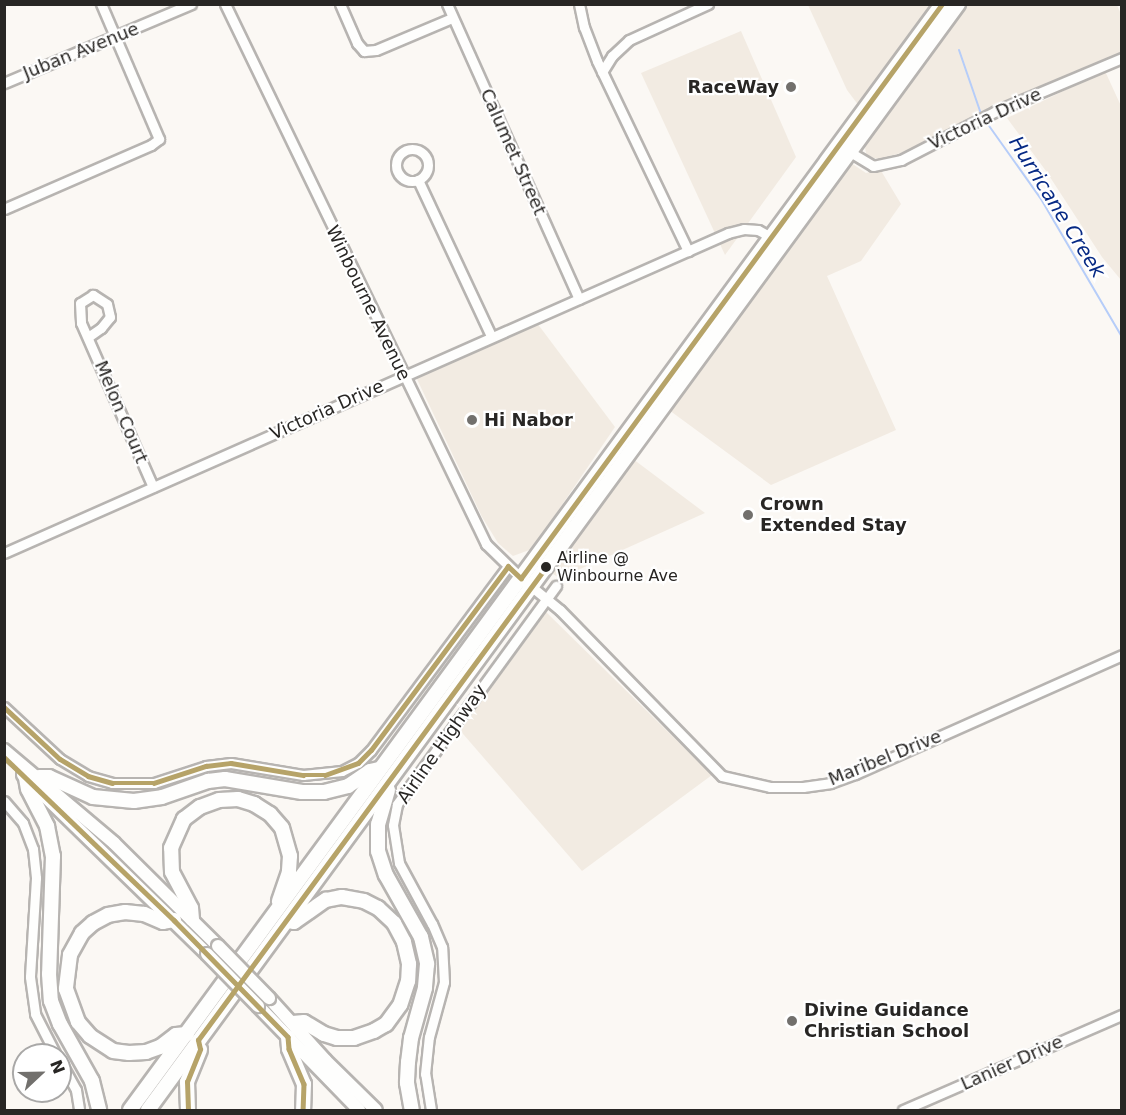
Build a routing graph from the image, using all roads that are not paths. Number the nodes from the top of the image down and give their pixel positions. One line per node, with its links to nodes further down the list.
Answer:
1 (101, 4): 11 (street)
2 (191, 4): 11 (street, Juban Avenue)
3 (225, 4): 24 (street, Winbourne Avenue)
4 (340, 4): 10 (street)
5 (447, 4): 10 (street, Calumet Street)
6 (579, 4): 14 (street)
7 (708, 4): 14 (street)
8 (942, 4): 12 (highway, Airline Highway)
9 (958, 4): 12 (highway, Airline Highway)
10 (452, 18): 21 (street, Calumet Street)
11 (115, 38): 15 (street, Juban Avenue); 18 (street)
12 (924, 39): 16 (highway, Airline Highway)
13 (1122, 58): 16 (street, Victoria Drive)
14 (602, 72): 20 (street)
15 (4, 83)
16 (845, 147): 19 (highway, Airline Highway)
17 (418, 180): 22 (street)
18 (4, 209)
19 (777, 241): 20 (street, Victoria Drive); 28 (highway, Airline Highway)
20 (688, 250): 21 (street, Victoria Drive)
21 (579, 299): 22 (street, Victoria Drive)
22 (491, 336): 24 (street, Victoria Drive)
23 (88, 337): 25 (street, Melon Court)
24 (403, 375): 25 (street, Victoria Drive); 27 (street, Winbourne Avenue)
25 (153, 487): 26 (street, Victoria Drive)
26 (4, 553)
27 (508, 566): 28 (street, Winbourne Avenue); 32 (street)
28 (526, 583): 30 (street, Maribel Drive); 35 (highway, Airline Highway); 37 (highway, Airline Highway)
29 (556, 586): 30 (street, Airline Highway)
30 (547, 599): 31 (street, Maribel Drive); 58 (street, Airline Highway)
31 (1122, 655)
32 (6, 710)
33 (4, 750): 36 (main road)
34 (4, 757): 36 (main road)
35 (381, 768): 36 (highway); 39 (highway, Airline Highway)
36 (33, 777): 40 (main road); 41 (main road); 50 (highway)
37 (387, 784): 42 (highway, Airline Highway); 57 (highway)
38 (4, 801): 47 (street)
39 (280, 907): 40 (highway); 45 (highway, Airline Highway)
40 (192, 919): 44 (main road, bridge)
41 (174, 920): 45 (highway); 46 (main road, bridge)
42 (286, 921): 44 (highway); 45 (highway, Airline Highway)
43 (1122, 1016): 59 (street, Lanier Drive)
44 (293, 1023): 56 (main road)
45 (193, 1037): 51 (highway, Airline Highway); 52 (highway, Airline Highway); 53 (highway)
46 (288, 1037): 54 (highway); 55 (main road)
47 (50, 1043)
48 (72, 1083): 49 (street)
49 (79, 1110)
50 (99, 1110)
51 (130, 1110)
52 (148, 1110)
53 (188, 1110)
54 (303, 1110)
55 (359, 1110)
56 (376, 1110)
57 (412, 1110)
58 (431, 1110)
59 (903, 1110)

